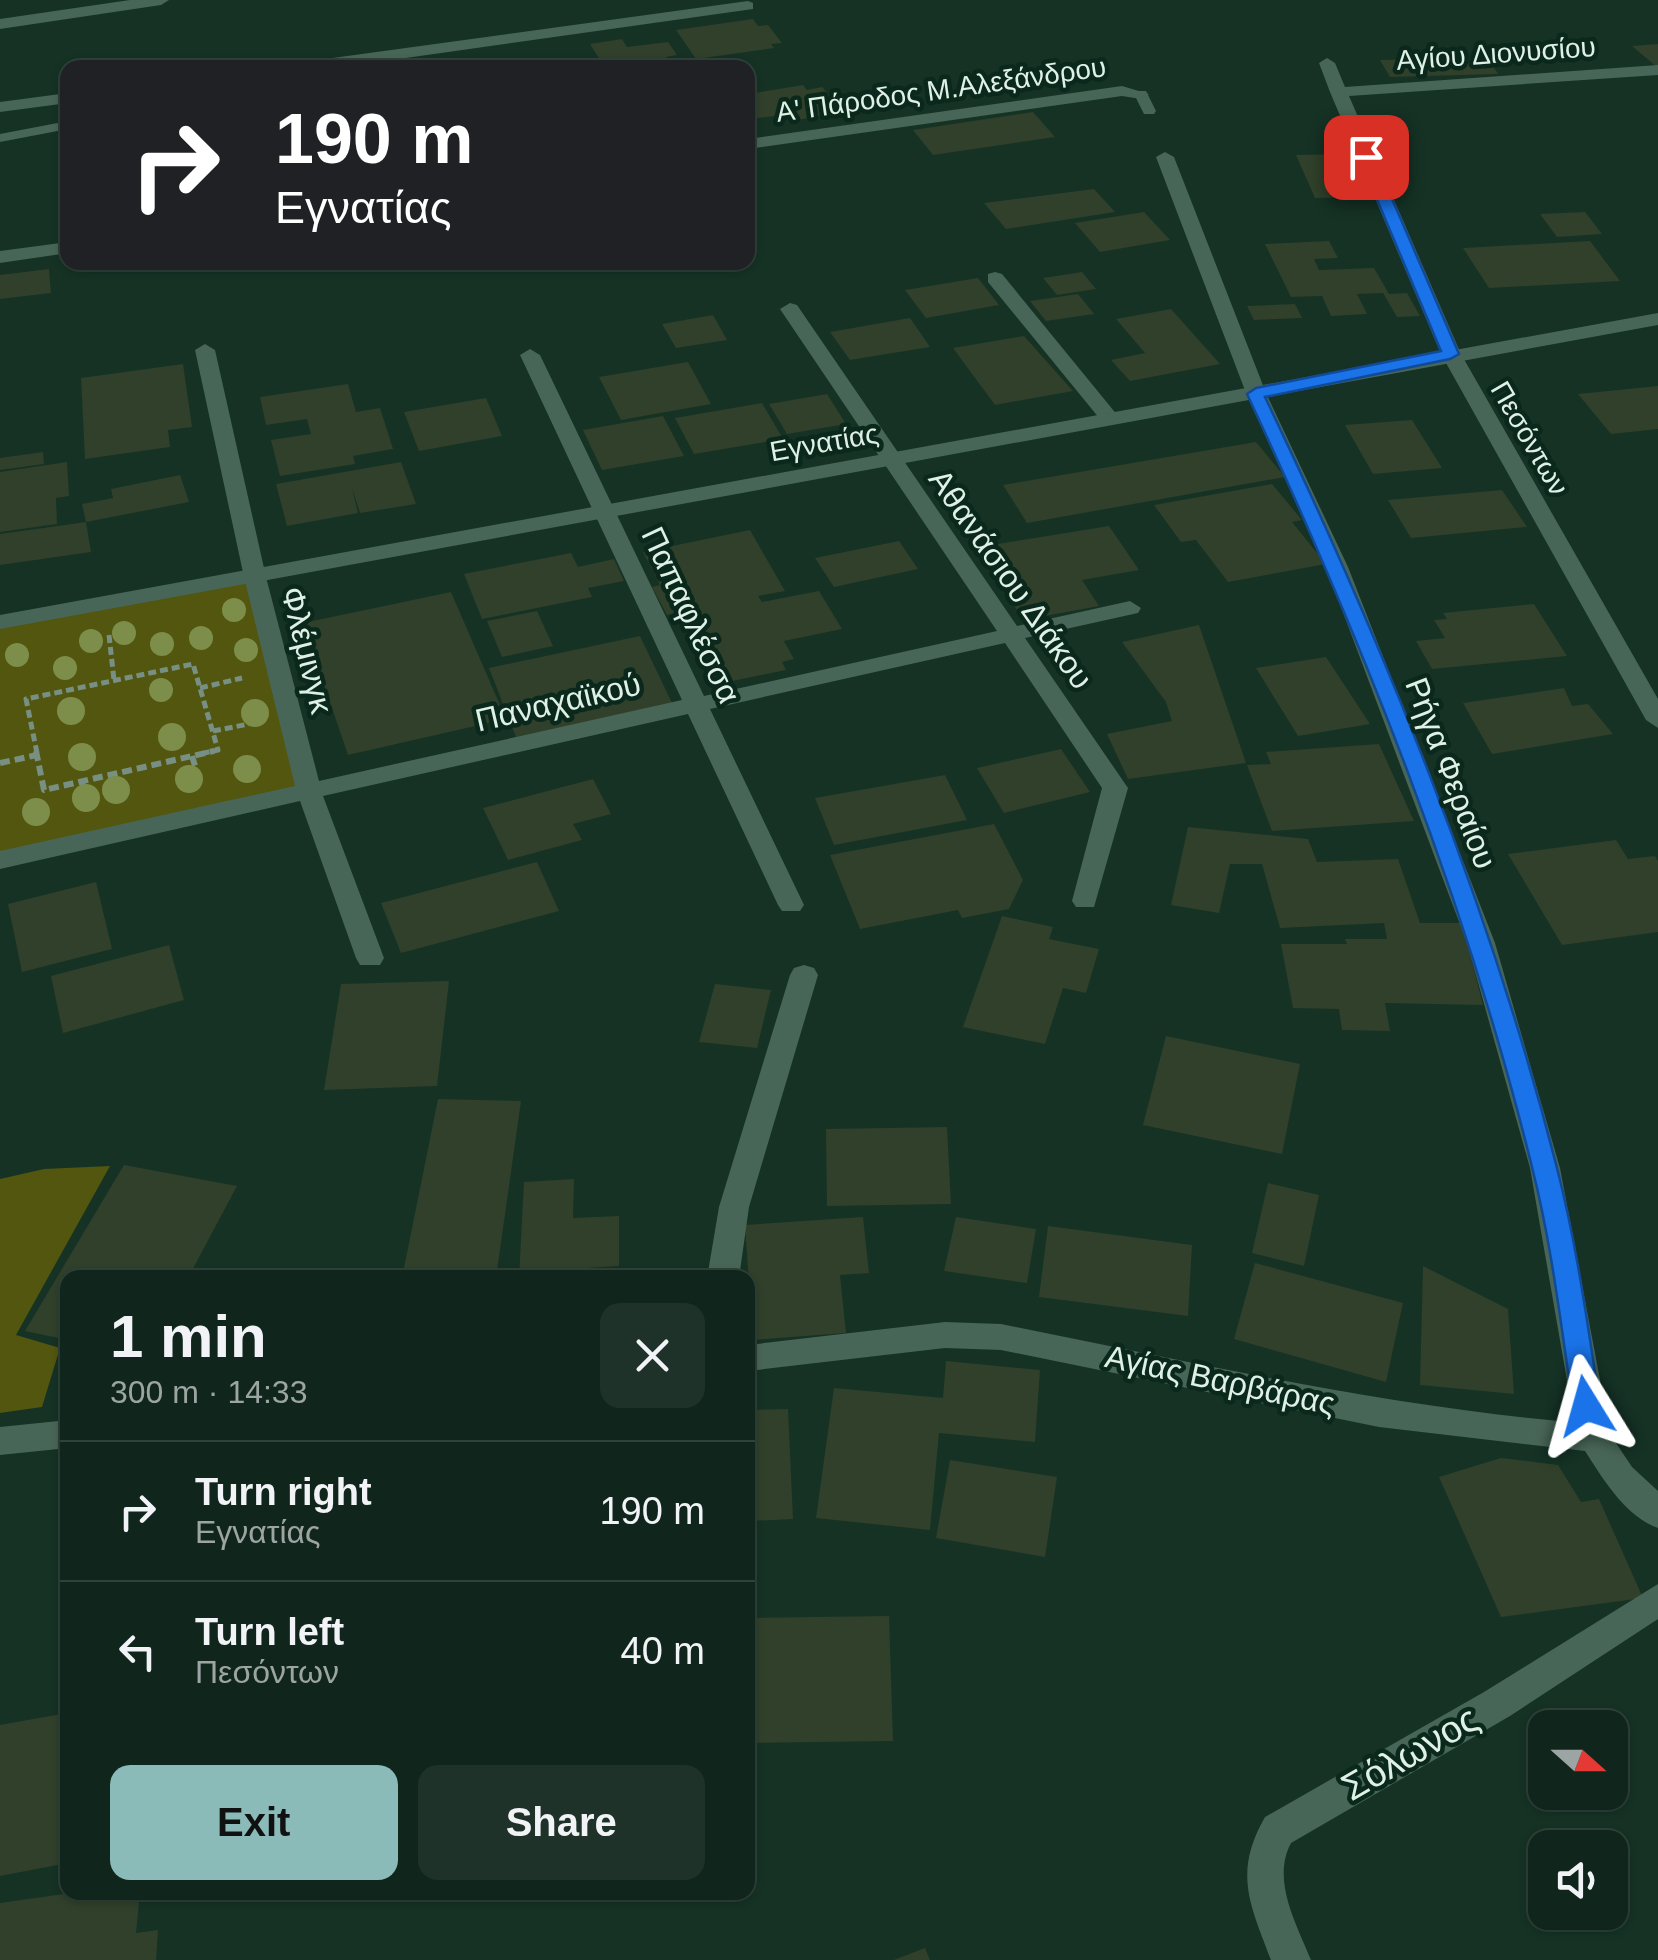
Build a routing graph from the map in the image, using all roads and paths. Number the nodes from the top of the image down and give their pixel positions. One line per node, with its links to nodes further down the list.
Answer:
1 (161, 0): 3 (street)
2 (748, 6): 4 (street)
3 (0, 24)
4 (354, 60)
5 (1326, 64): 7 (street, Πεσόντων)
6 (1658, 70): 7 (street, Αγίου Διονυσίου)
7 (1338, 92): 23 (street, Πεσόντων)
8 (1142, 94): 11 (lane); 14 (street, Α' Πάροδος Μ.Αλεξάνδρου)
9 (60, 99): 10 (street)
10 (0, 107)
11 (1149, 111)
12 (60, 127): 13 (lane)
13 (0, 138)
14 (755, 143)
15 (1165, 157): 24 (street, Ρήγα Φεραίου)
16 (60, 248): 17 (street)
17 (0, 257)
18 (995, 278): 25 (street)
19 (790, 309): 26 (street, Αθανάσιου Διάκου)
20 (1658, 319): 23 (street, Εγνατίας)
21 (205, 350): 28 (street, Φλέμινγκ)
22 (530, 354): 27 (street, Παπαφλέσσα)
23 (1450, 354): 24 (street, Εγνατίας); 35 (street, Πεσόντων)
24 (1256, 394): 25 (street, Εγνατίας); 47 (street, Ρήγα Φεραίου)
25 (1111, 420): 26 (street, Εγνατίας)
26 (890, 461): 27 (street, Εγνατίας); 31 (street, Αθανάσιου Διάκου)
27 (606, 512): 28 (street, Εγνατίας); 34 (street, Παπαφλέσσα)
28 (255, 577): 30 (street, Εγνατίας); 38 (street, Φλέμινγκ)
29 (1130, 608): 31 (street, Παναχαϊκού)
30 (0, 622)
31 (1009, 632): 34 (street, Παναχαϊκού); 40 (street, Αθανάσιου Διάκου)
32 (111, 642): 33 (path)
33 (114, 680): 36 (path); 36 (path)
34 (697, 704): 38 (street, Παναχαϊκού); 41 (street, Παπαφλέσσα)
35 (1658, 720)
36 (37, 754): 37 (path)
37 (0, 763)
38 (309, 792): 39 (street, Παναχαϊκού); 42 (street, Φλέμινγκ)
39 (0, 860)
40 (1085, 902)
41 (791, 905)
42 (370, 958)
43 (804, 975): 44 (street)
44 (724, 1270)
45 (755, 1357): 47 (street, Αγίας Βαρβάρας)
46 (60, 1435): 48 (street)
47 (1594, 1438): 49 (street)
48 (0, 1441)
49 (1658, 1513)
50 (1658, 1600): 51 (street, Σόλωνος)
51 (1290, 1960)

